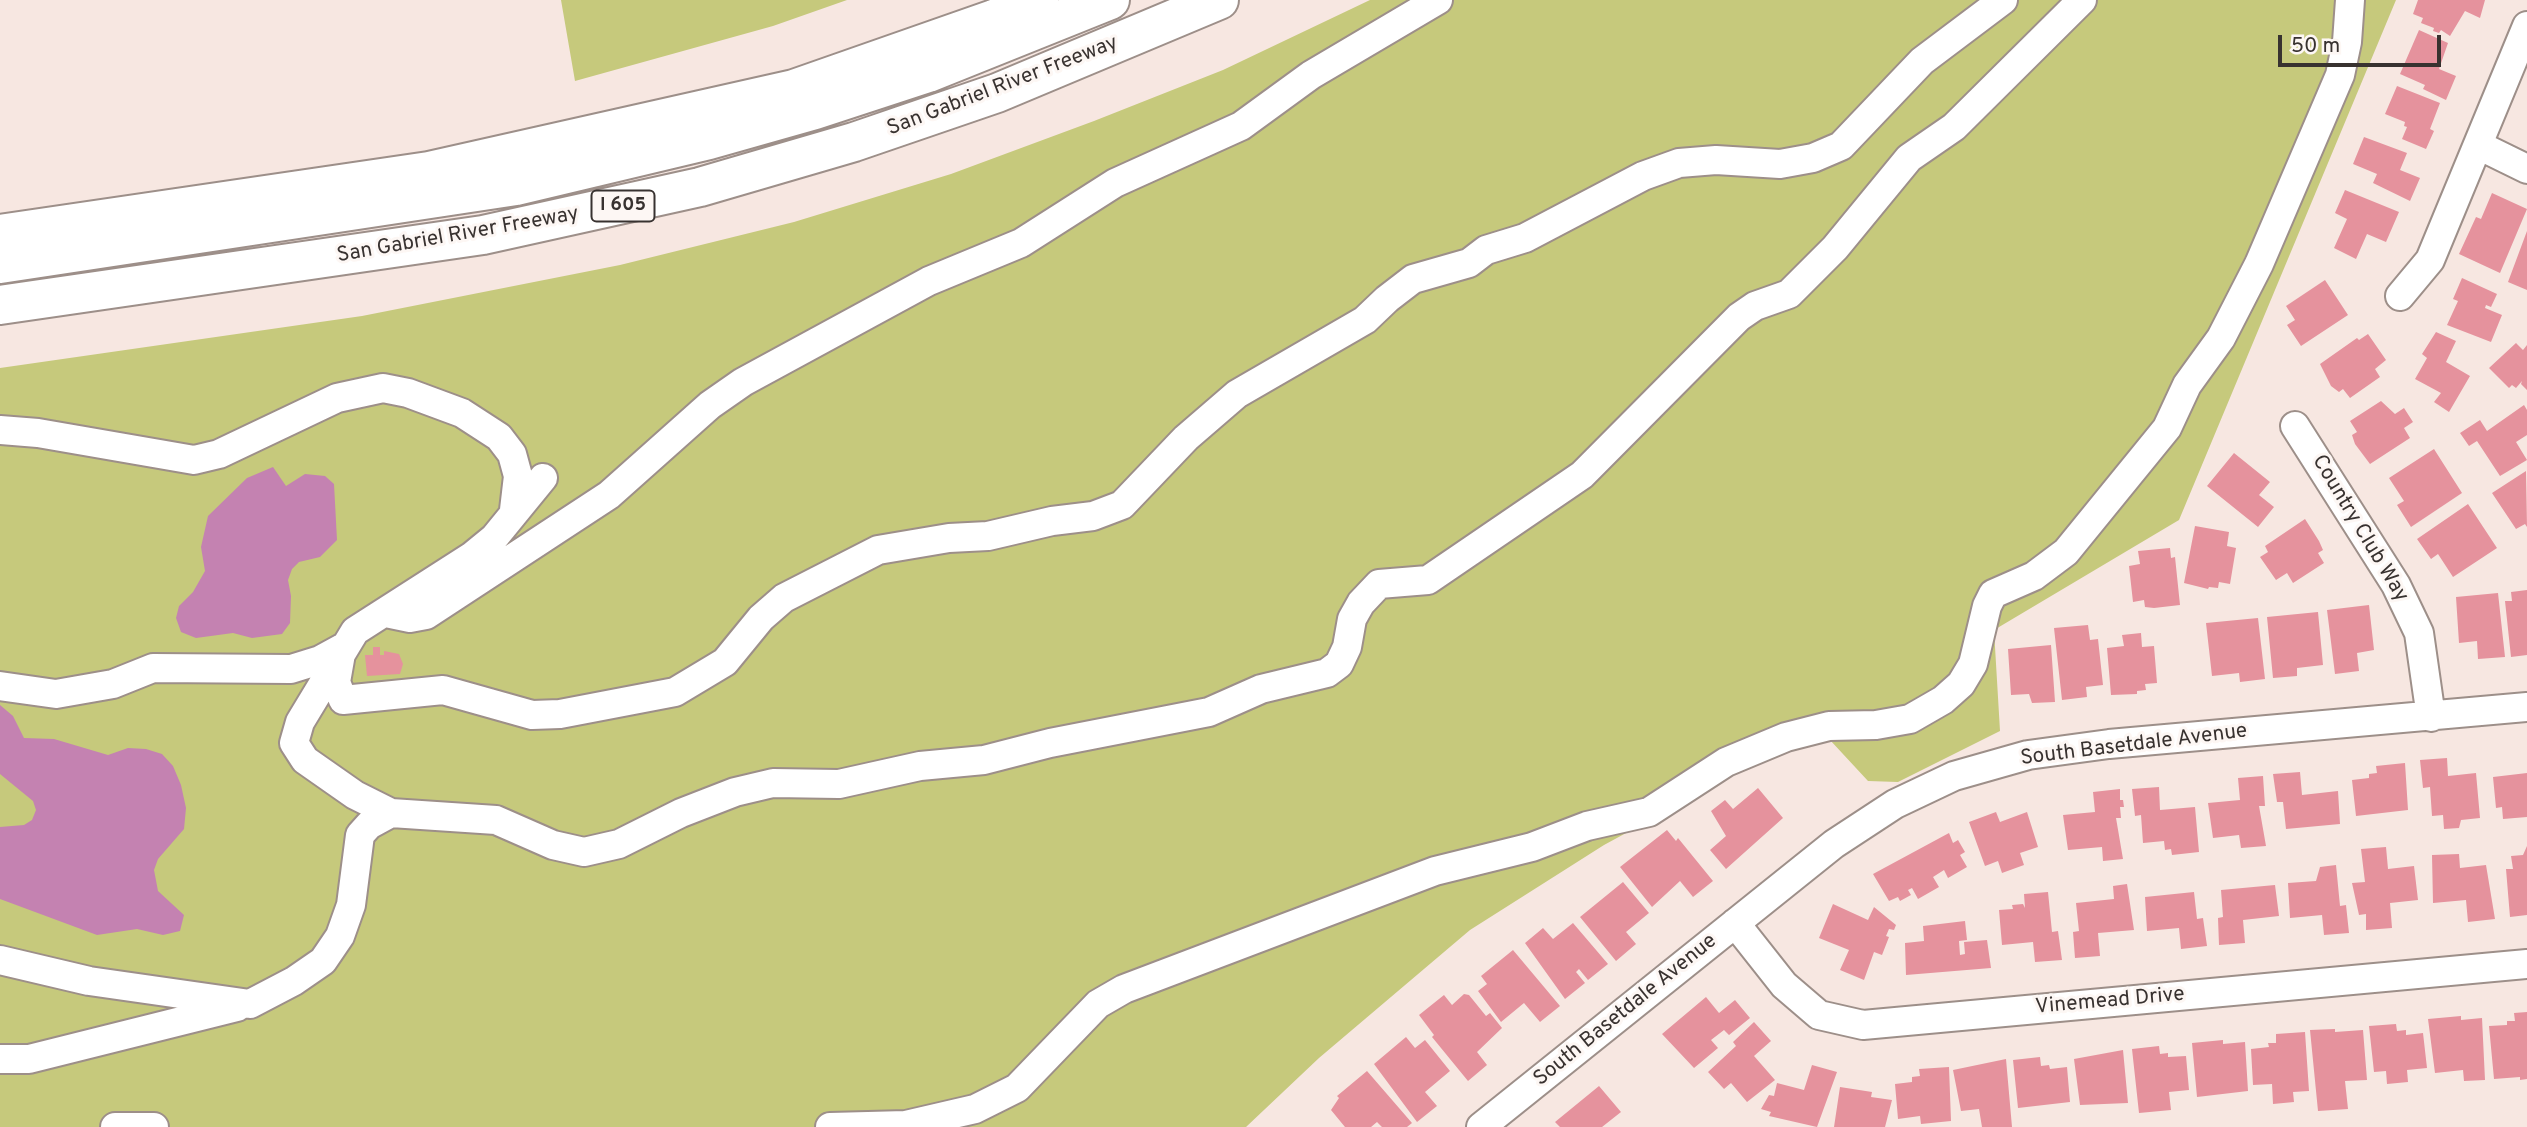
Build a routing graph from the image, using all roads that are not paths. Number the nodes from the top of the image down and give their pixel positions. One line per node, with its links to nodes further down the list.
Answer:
1 (1039, 0): 12 (highway)
2 (1110, 0): 13 (highway)
3 (1165, 0): 14 (highway)
4 (1219, 0): 16 (highway, San Gabriel River Freeway / I 605)
5 (1438, 0): 21 (street)
6 (2003, 0): 22 (street)
7 (2082, 0): 27 (street)
8 (2350, 0): 37 (street)
9 (2527, 26): 10 (street)
10 (2478, 145): 11 (street); 15 (street)
11 (2527, 169)
12 (0, 234)
13 (0, 264)
14 (0, 281)
15 (2400, 296)
16 (0, 305)
17 (2295, 426): 25 (street, Country Club Way)
18 (0, 430): 20 (street)
19 (542, 478): 20 (street)
20 (514, 510): 21 (street)
21 (386, 613): 22 (street)
22 (342, 648): 23 (street); 26 (street)
23 (0, 686)
24 (2527, 707): 25 (street, South Basetdale Avenue)
25 (2431, 717): 29 (street, South Basetdale Avenue)
26 (355, 795): 27 (street); 28 (street)
27 (390, 813): 28 (street)
28 (360, 835): 32 (street)
29 (1735, 923): 31 (street, Vinemead Drive); 34 (street, South Basetdale Avenue)
30 (0, 960): 32 (street)
31 (2527, 964)
32 (250, 1004): 33 (street)
33 (0, 1059)
34 (1491, 1124)
35 (115, 1127): 36 (street)
36 (154, 1127)
37 (830, 1127)

